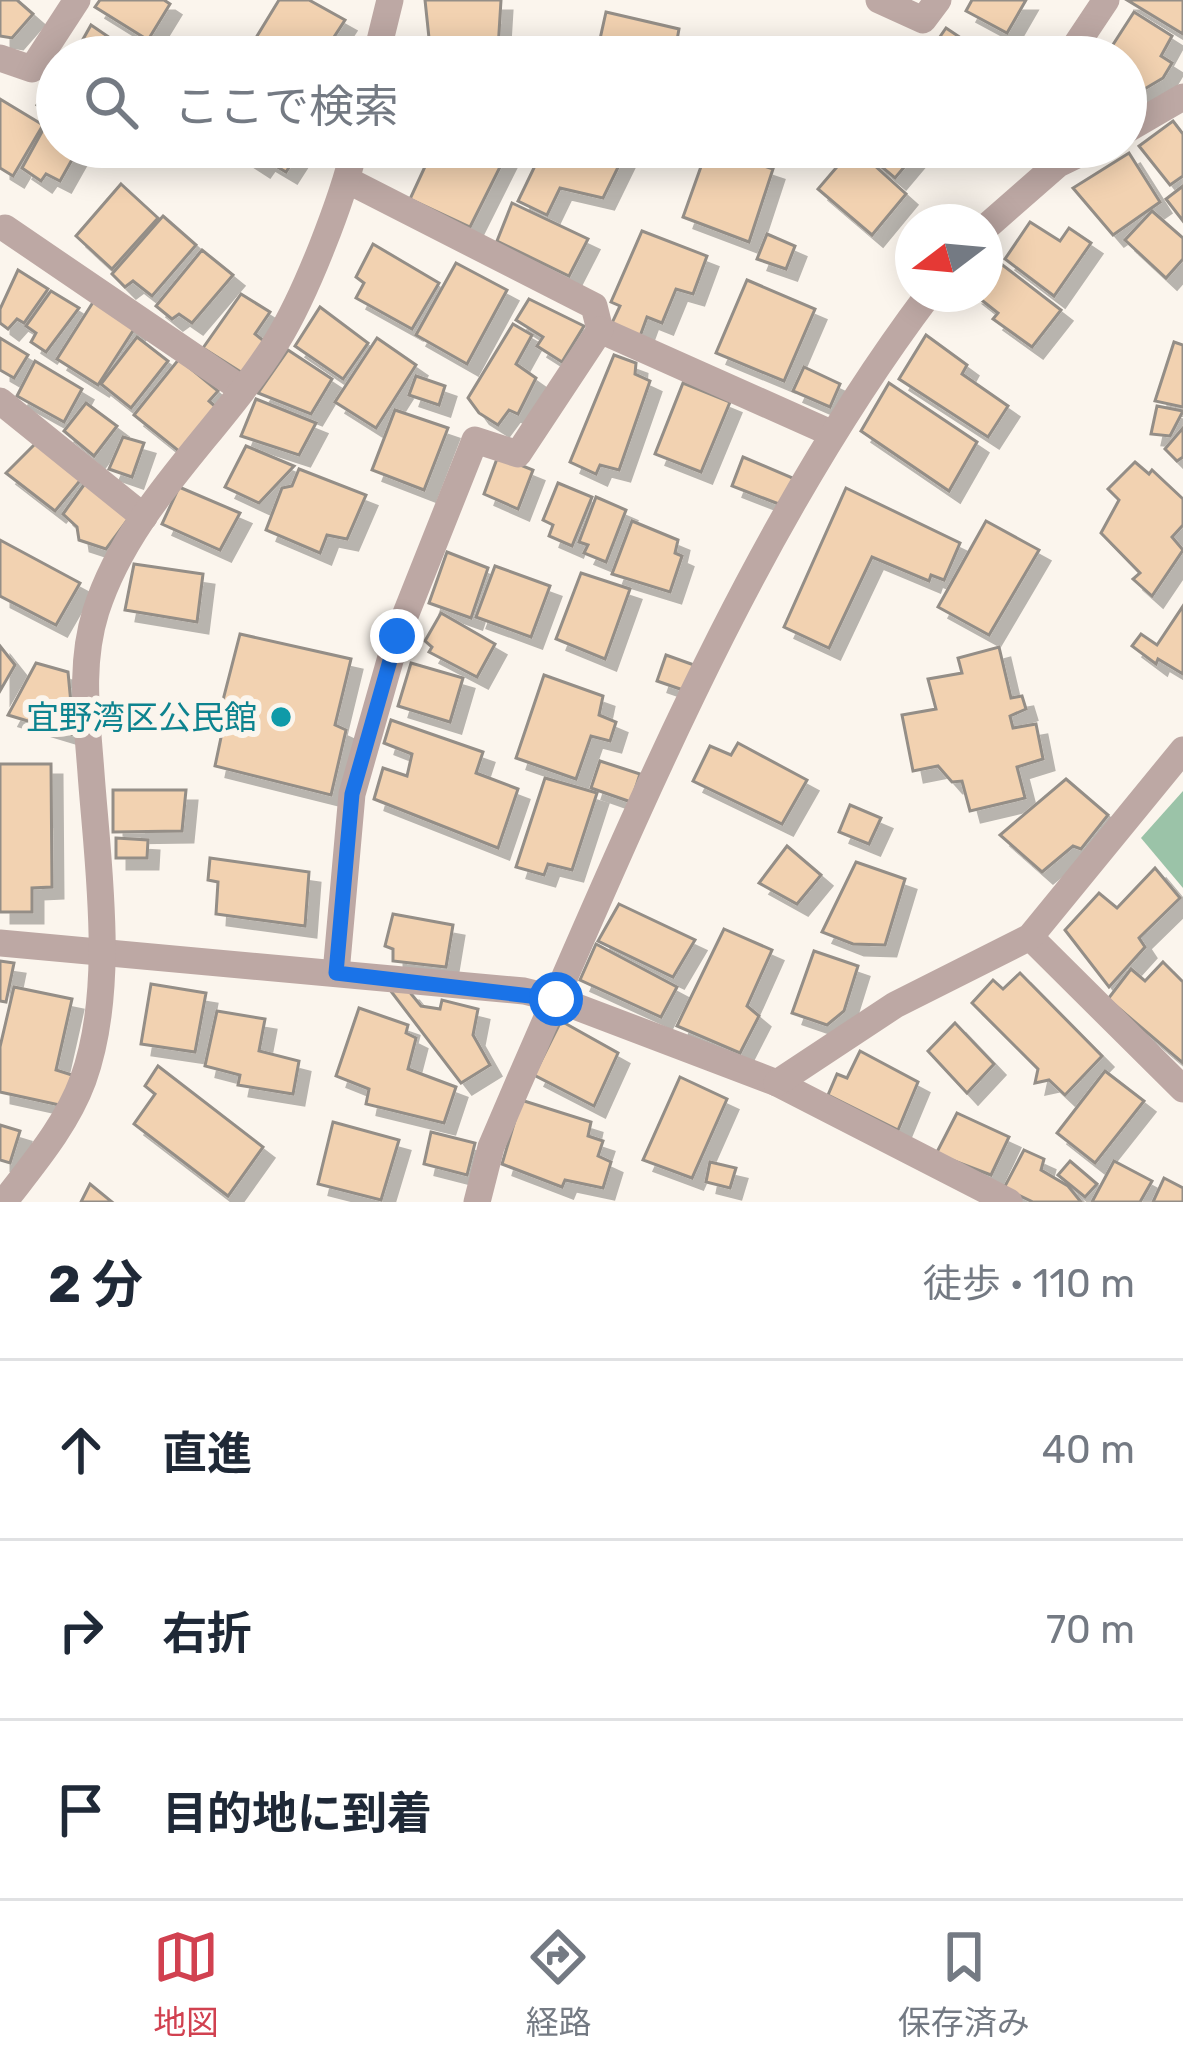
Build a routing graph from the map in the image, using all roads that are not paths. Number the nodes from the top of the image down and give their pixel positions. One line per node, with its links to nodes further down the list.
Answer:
1 (77, 0): 6 (street)
2 (389, 0): 7 (street)
3 (879, 0): 4 (street)
4 (938, 0)
5 (1106, 0): 8 (street)
6 (53, 36)
7 (381, 36)
8 (1082, 36)
9 (0, 58): 10 (street)
10 (36, 62)
11 (1183, 97): 12 (street)
12 (1147, 115)
13 (350, 168): 15 (street)
14 (1053, 168): 16 (street)
15 (347, 180): 19 (street); 20 (street)
16 (1003, 212)
17 (5, 228): 20 (street)
18 (916, 312): 22 (street)
19 (600, 330): 22 (street); 28 (street)
20 (240, 388): 23 (street)
21 (0, 401): 23 (street)
22 (833, 434): 29 (street)
23 (144, 518): 27 (street)
24 (1183, 750): 25 (street)
25 (1030, 937): 30 (street); 31 (street)
26 (0, 943): 27 (street)
27 (104, 952): 28 (street); 32 (street)
28 (336, 973): 29 (street)
29 (556, 999): 30 (street); 33 (street)
30 (777, 1083): 34 (street)
31 (1183, 1089)
32 (4, 1202)
33 (477, 1202)
34 (1009, 1202)

